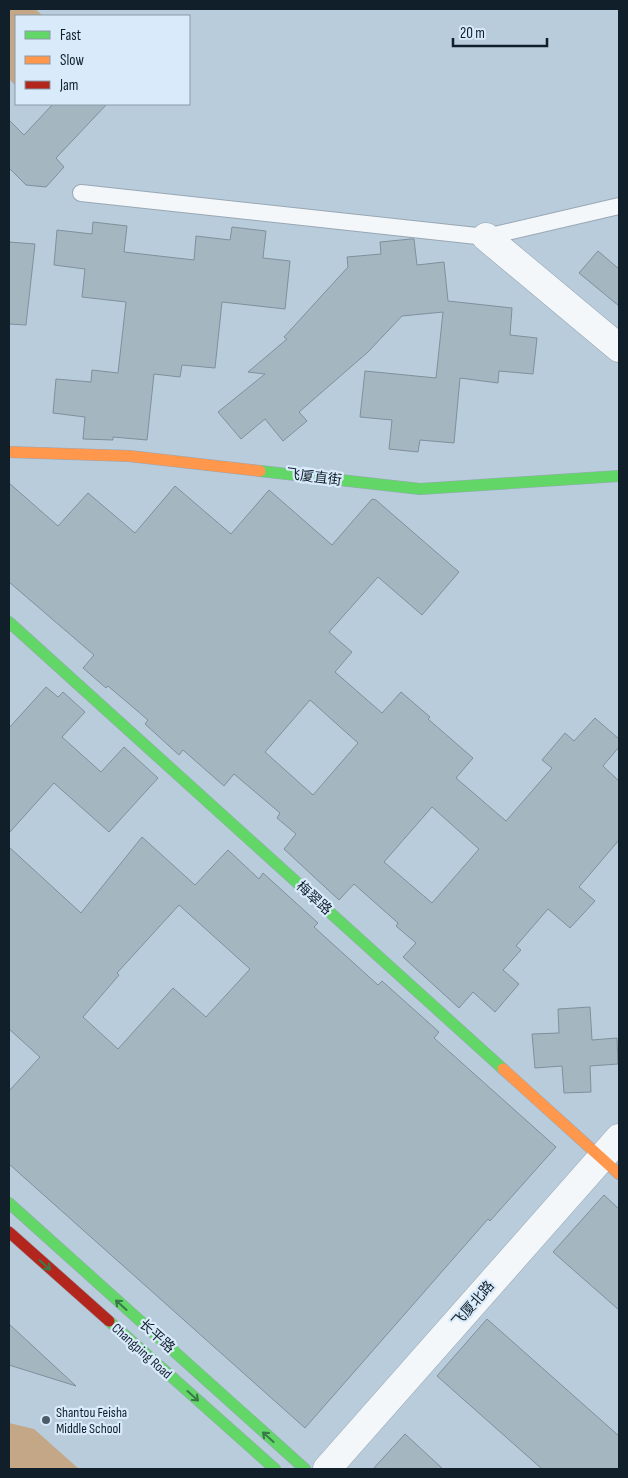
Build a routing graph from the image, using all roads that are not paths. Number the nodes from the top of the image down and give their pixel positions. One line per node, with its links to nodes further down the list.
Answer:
1 (81, 193): 3 (lane)
2 (619, 206): 3 (lane)
3 (486, 237): 4 (street)
4 (619, 348)
5 (9, 452): 6 (street, 飞厦直街)
6 (619, 476)
7 (9, 622): 9 (street, 梅翠路)
8 (619, 1138): 9 (street, 飞厦北路)
9 (610, 1166): 14 (street, 飞厦北路)
10 (9, 1203): 13 (street, 长平路, one-way to 10)
11 (11, 1240): 12 (street, Changping Road, one-way to 12)
12 (275, 1469)
13 (305, 1469)
14 (327, 1469)

